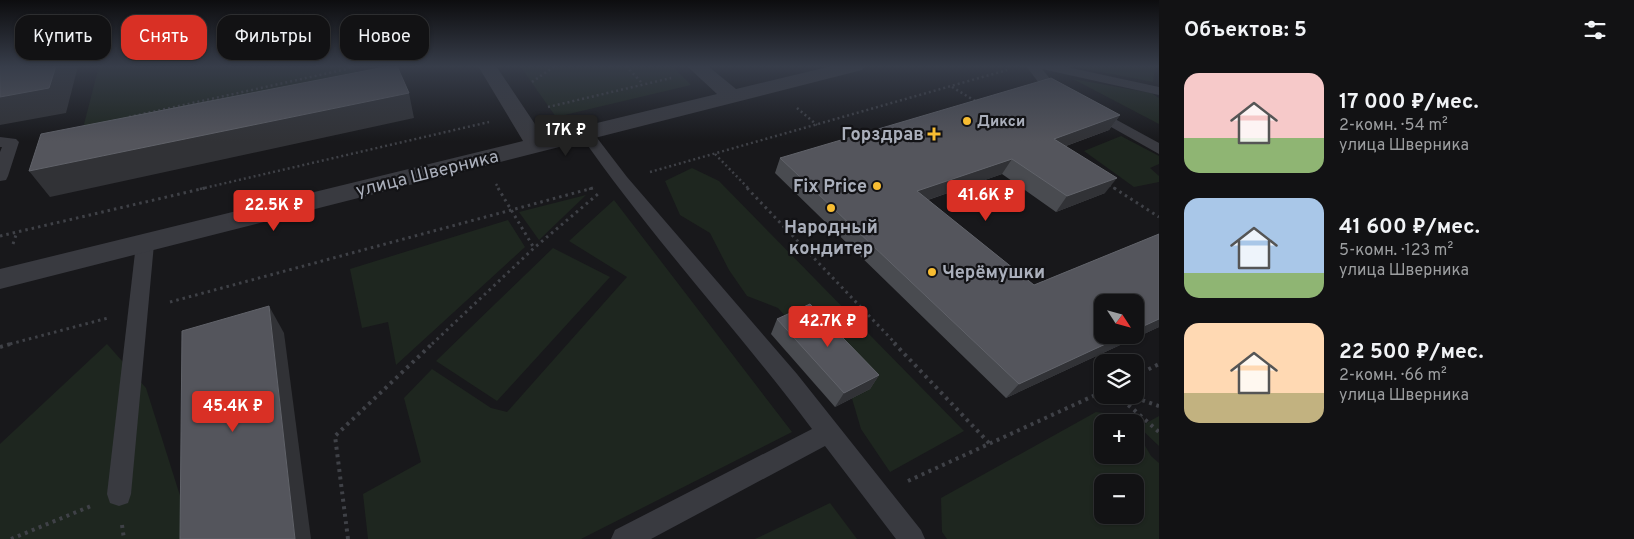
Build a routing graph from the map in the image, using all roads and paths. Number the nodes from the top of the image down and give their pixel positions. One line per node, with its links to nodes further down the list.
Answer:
1 (244, 91): 12 (path)
2 (503, 91): 11 (street)
3 (614, 91): 11 (path)
4 (726, 91): 9 (street)
5 (752, 91): 9 (street, улица Шверника)
6 (937, 91): 17 (path)
7 (959, 91): 10 (path)
8 (1059, 91): 16 (lane)
9 (732, 96): 13 (street, улица Шверника)
10 (977, 102)
11 (518, 115): 15 (street); 23 (path)
12 (126, 117)
13 (586, 133): 15 (street, улица Шверника); 20 (lane)
14 (0, 142): 18 (lane)
15 (537, 145): 24 (street, улица Шверника)
16 (1159, 149)
17 (715, 154): 20 (path); 37 (path)
18 (0, 176)
19 (1102, 181): 22 (path)
20 (615, 182): 21 (path); 25 (path); 35 (lane)
21 (511, 210): 25 (path); 27 (path)
22 (1159, 217)
23 (0, 236)
24 (145, 244): 26 (street, улица Шверника); 27 (lane)
25 (534, 248): 41 (path)
26 (0, 280)
27 (137, 310): 28 (path); 38 (lane)
28 (0, 347)
29 (1159, 364): 30 (path)
30 (1144, 372)
31 (1094, 396): 37 (path)
32 (1144, 401): 34 (path)
33 (1127, 404): 36 (path)
34 (1159, 406)
35 (828, 432): 39 (lane); 42 (lane)
36 (1159, 432)
37 (990, 444): 39 (path)
38 (119, 494): 40 (path)
39 (878, 495): 43 (lane)
40 (15, 538)
41 (348, 539)
42 (624, 539)
43 (912, 539)

